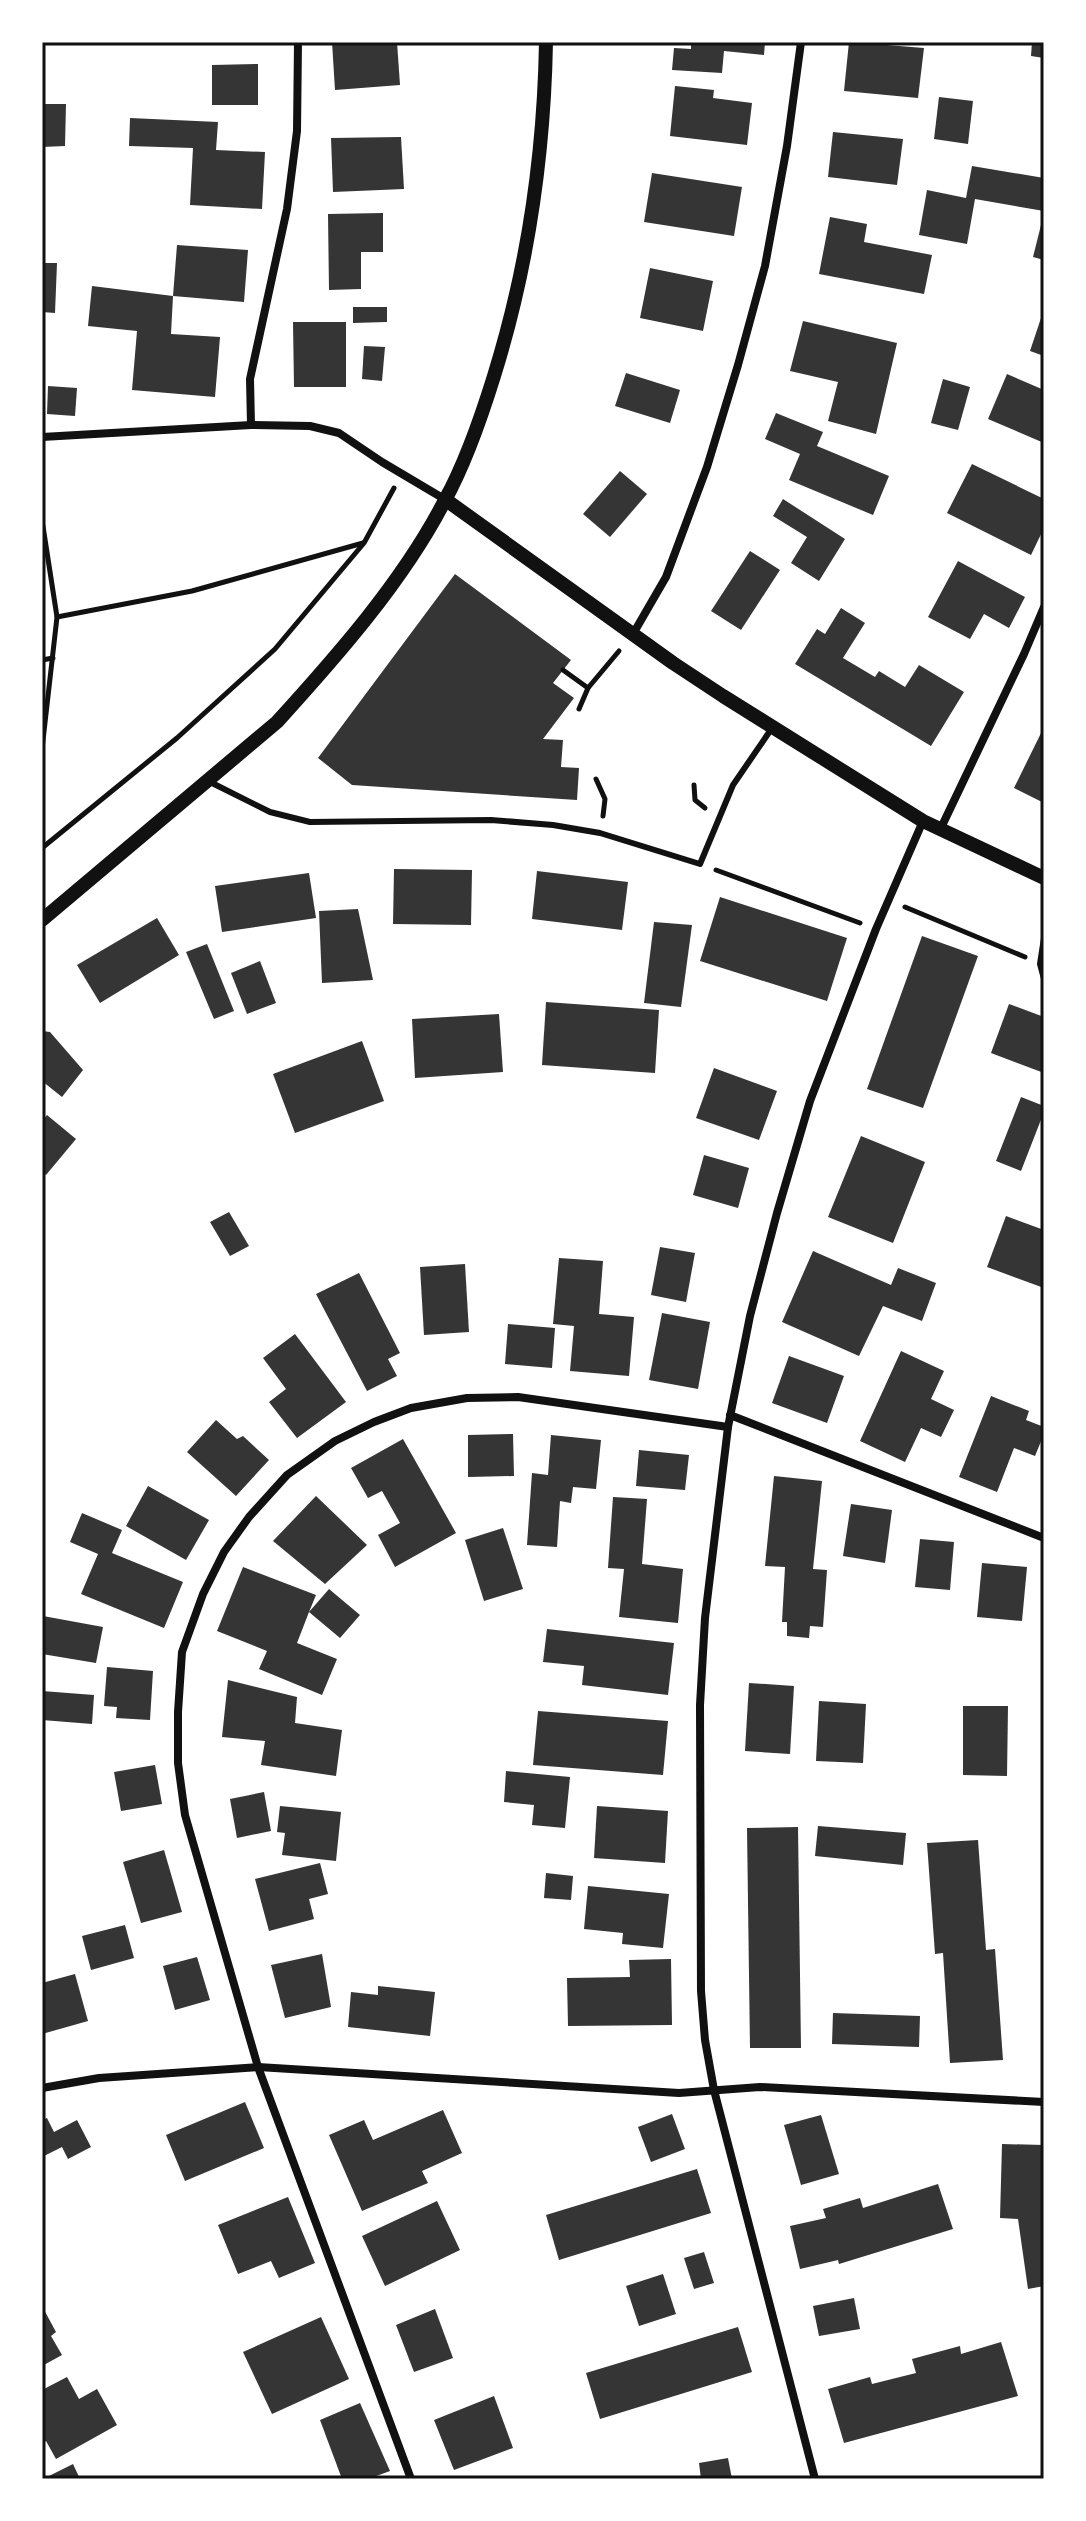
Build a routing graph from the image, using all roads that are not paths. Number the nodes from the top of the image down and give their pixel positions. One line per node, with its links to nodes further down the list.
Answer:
1 (298, 42): 4 (street)
2 (546, 42): 6 (street)
3 (801, 42): 8 (street)
4 (251, 425): 5 (street); 6 (street)
5 (42, 437)
6 (446, 500): 8 (street); 10 (street)
7 (1044, 607): 12 (street)
8 (633, 634): 9 (street)
9 (773, 726): 10 (lane); 11 (street)
10 (208, 781): 14 (street)
11 (923, 821): 12 (street); 17 (street)
12 (940, 830): 13 (street)
13 (1044, 878)
14 (42, 920)
15 (1044, 938): 16 (lane)
16 (1044, 979)
17 (730, 1415): 18 (street); 19 (street)
18 (728, 1427): 20 (street); 22 (street)
19 (1044, 1538)
20 (258, 2067): 21 (street); 22 (street); 24 (street)
21 (42, 2088)
22 (714, 2090): 23 (street); 25 (street)
23 (1044, 2102)
24 (411, 2479)
25 (815, 2479)

